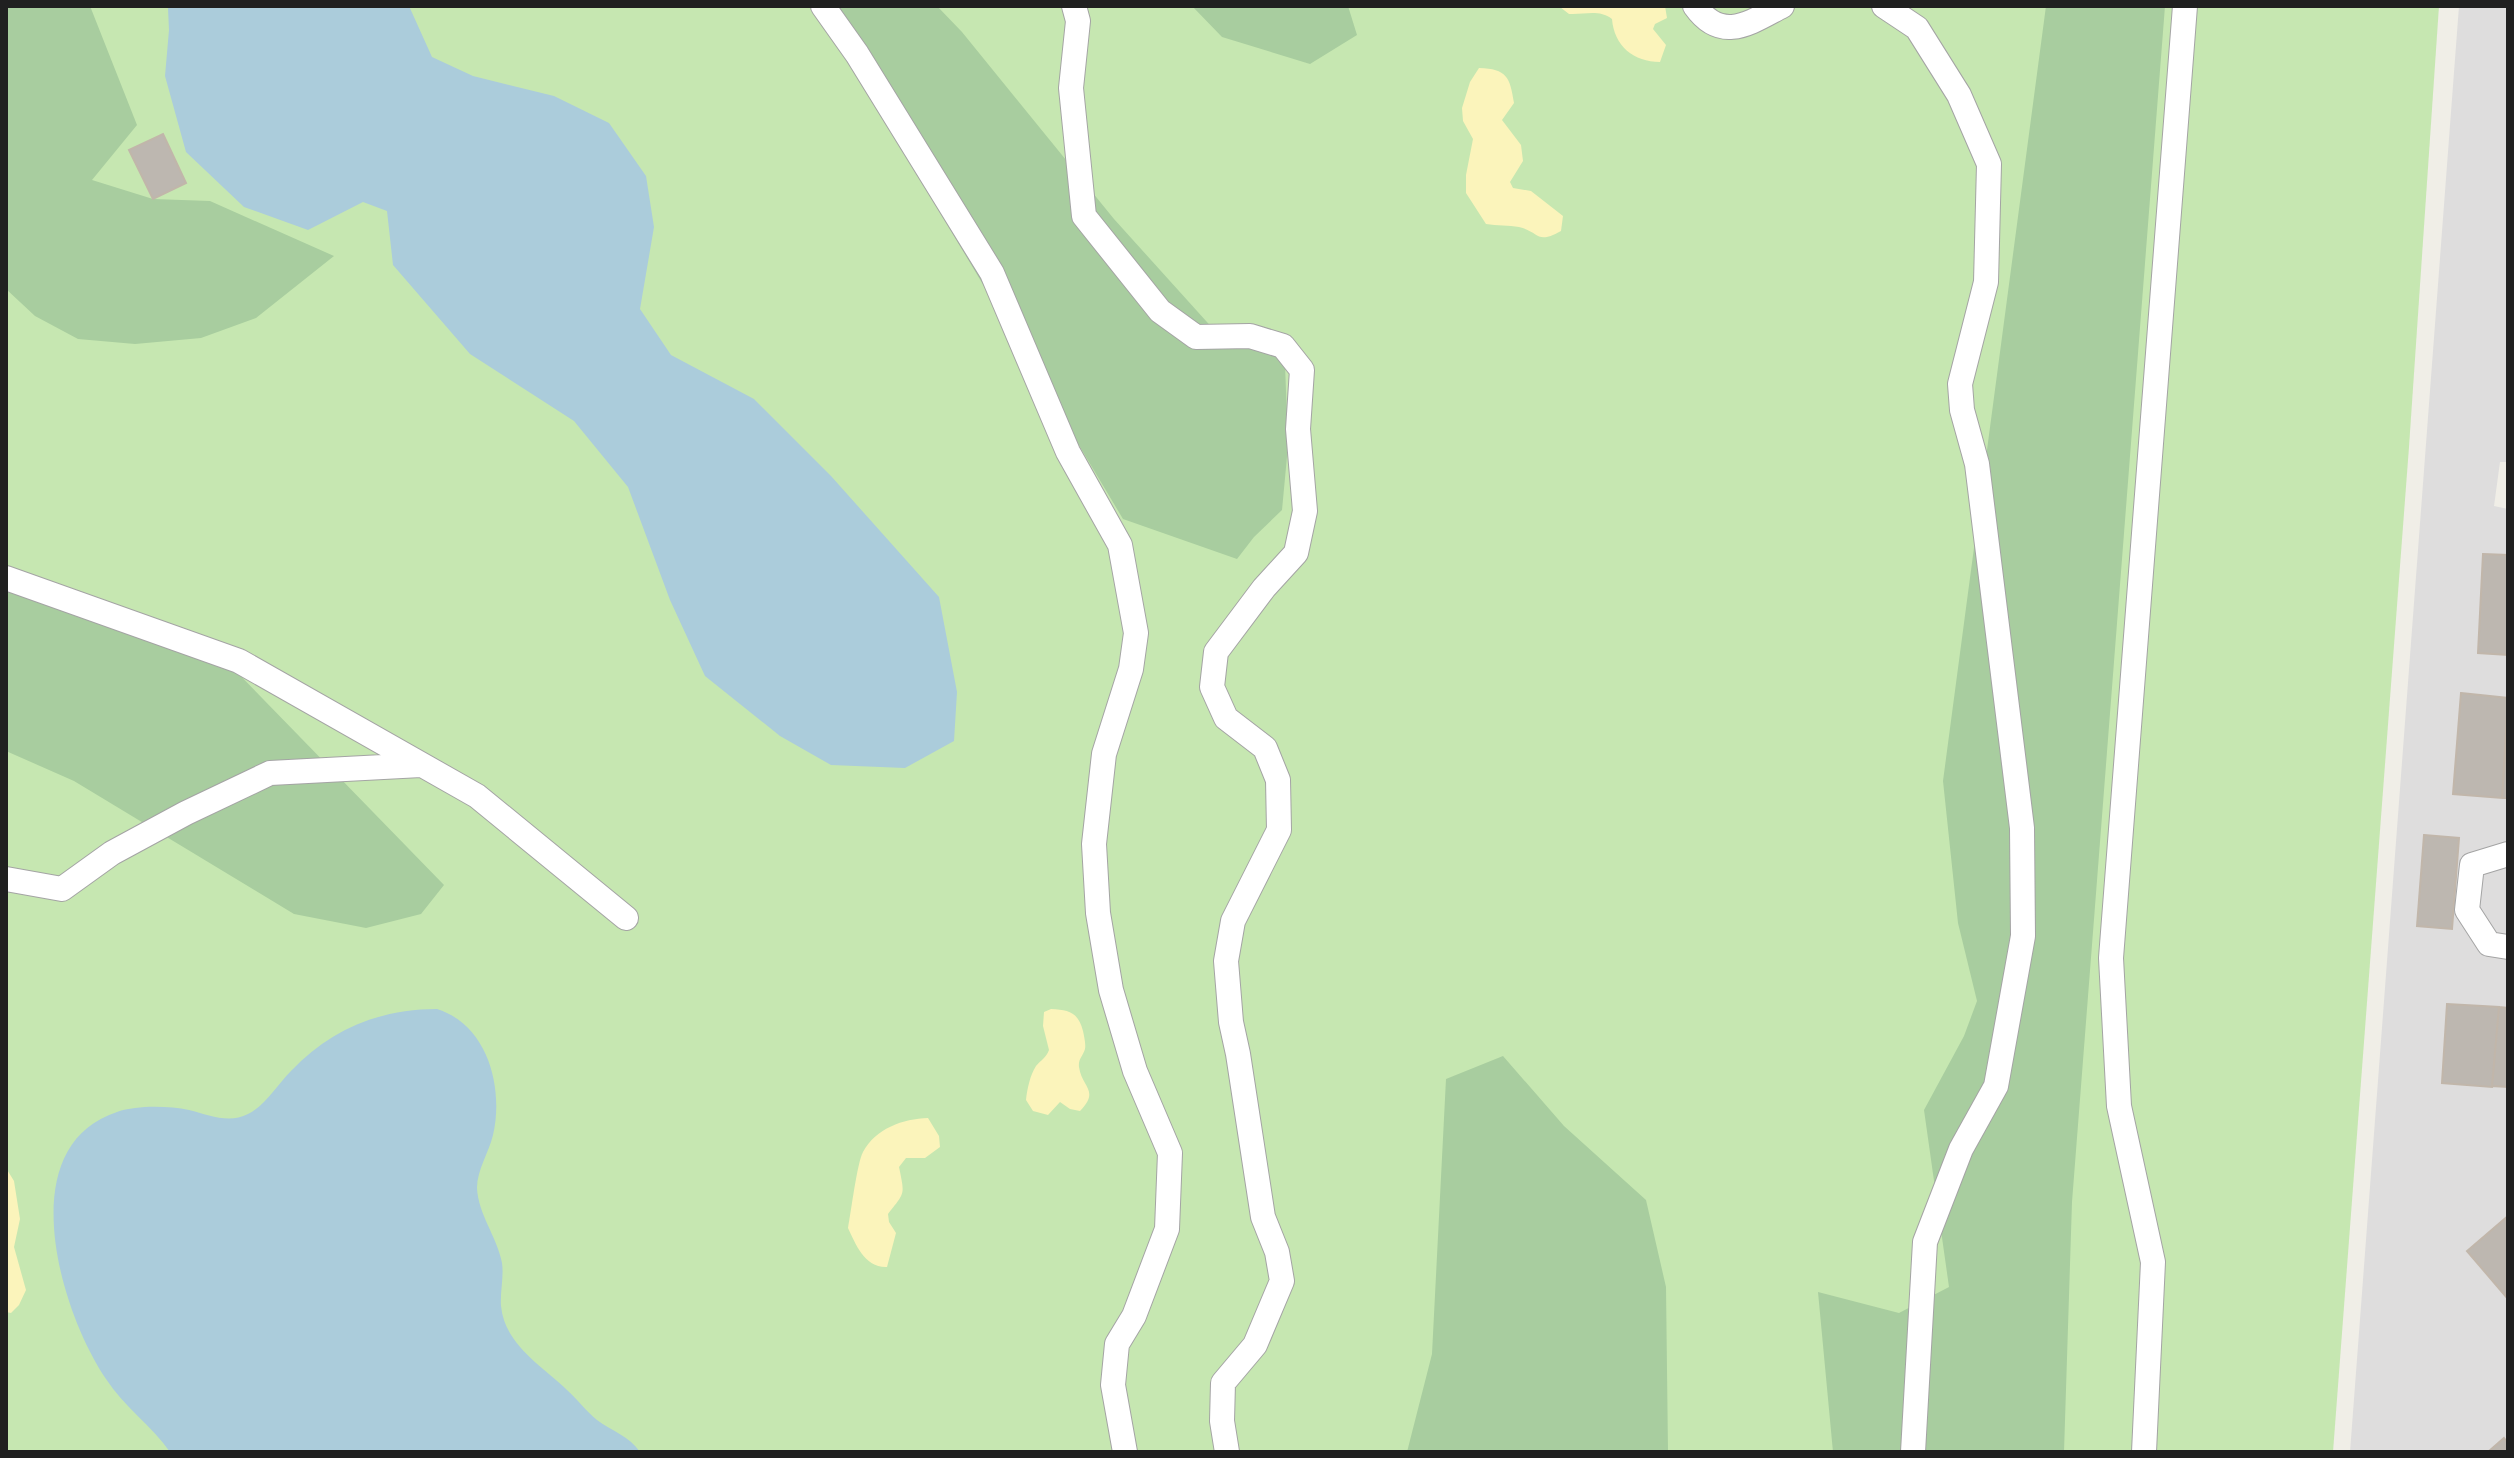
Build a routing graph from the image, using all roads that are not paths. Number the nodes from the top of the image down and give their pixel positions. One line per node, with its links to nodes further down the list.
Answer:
1 (823, 6): 13 (lane)
2 (1074, 6): 14 (lane)
3 (1695, 6): 4 (lane)
4 (1782, 6)
5 (1884, 6): 15 (lane)
6 (2185, 6): 16 (lane)
7 (6, 578): 8 (lane)
8 (421, 765): 10 (lane); 11 (lane)
9 (2508, 854): 12 (lane)
10 (6, 879)
11 (626, 918)
12 (2508, 947)
13 (1125, 1452)
14 (1227, 1452)
15 (1913, 1452)
16 (2144, 1452)

